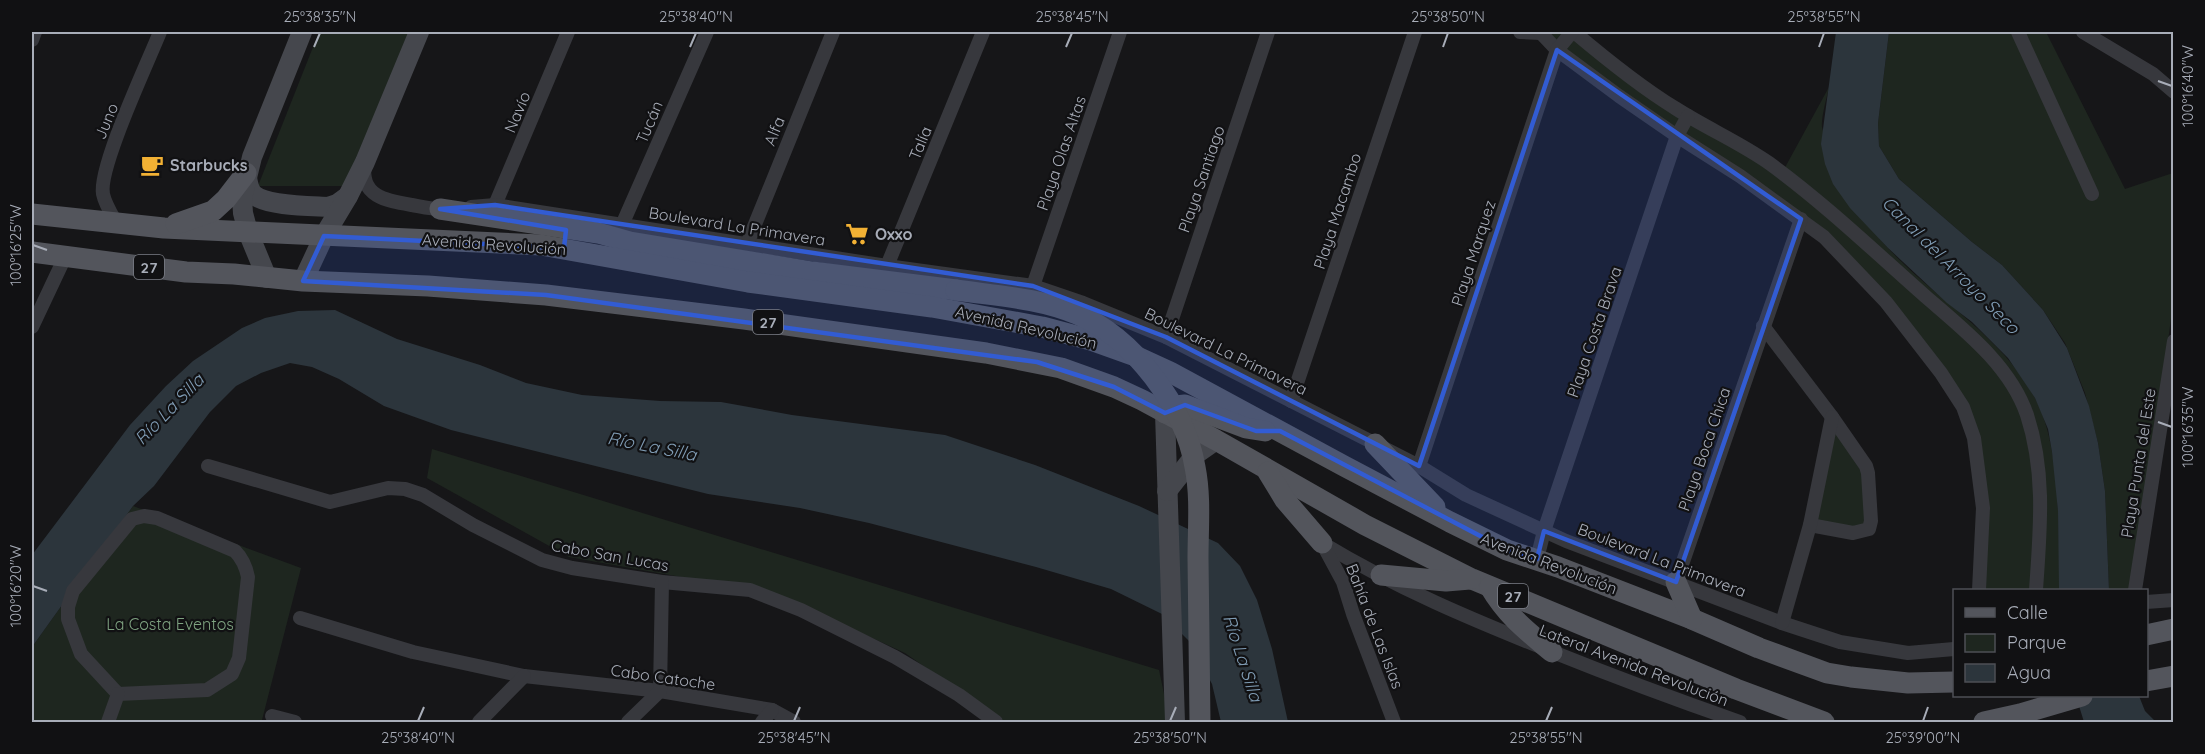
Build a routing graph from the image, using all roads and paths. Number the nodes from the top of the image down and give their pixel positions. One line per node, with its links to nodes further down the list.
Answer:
1 (35, 32): 17 (street)
2 (160, 32): 30 (street, Juno)
3 (302, 32): 23 (main road)
4 (419, 32): 22 (main road)
5 (568, 32): 26 (street, Navío)
6 (707, 32): 33 (street, Tucán)
7 (833, 32): 35 (street, Alfa)
8 (983, 32): 39 (street, Talía)
9 (1120, 32): 42 (street, Playa Olas Altas)
10 (1268, 32): 45 (street, Playa Santiago)
11 (1414, 32): 47 (street, Playa Macambo)
12 (1520, 32): 13 (street)
13 (1540, 32): 18 (street)
14 (1573, 32): 18 (street); 20 (street)
15 (2020, 32): 24 (street)
16 (2083, 32): 19 (street)
17 (32, 40)
18 (1557, 50): 21 (street); 54 (street, Playa Marquez)
19 (2174, 92)
20 (1688, 116): 21 (street, Playa Costa Brava); 69 (street)
21 (1677, 136): 29 (street); 59 (street, Playa Costa Brava)
22 (365, 162): 25 (main road); 27 (street, Boulevard La Primavera)
23 (246, 173): 25 (main road); 31 (main road); 32 (main road)
24 (2092, 194)
25 (348, 196): 34 (main road)
26 (495, 205): 27 (street, Boulevard La Primavera); 33 (street, Boulevard La Primavera)
27 (440, 209): 33 (main road)
28 (32, 214): 30 (main road, Avenida Revolución / 27)
29 (1801, 219): 43 (street, Playa Boca Chica); 68 (street)
30 (117, 224): 31 (main road, Avenida Revolución / 27)
31 (164, 228): 32 (main road, Avenida Revolución / 27)
32 (248, 232): 34 (main road, Avenida Revolución / 27); 40 (main road)
33 (626, 234): 35 (street, Boulevard La Primavera); 36 (main road); 93 (main road, bridge)
34 (324, 236): 36 (main road, Avenida Revolución / 27); 41 (main road)
35 (747, 244): 39 (street, Boulevard La Primavera)
36 (542, 245): 50 (main road, Avenida Revolución / 27)
37 (32, 252): 38 (main road, Avenida Revolución / 27)
38 (65, 257): 40 (main road, Avenida Revolución / 27); 44 (street)
39 (887, 266): 42 (street, Boulevard La Primavera)
40 (267, 278): 41 (main road, Avenida Revolución / 27)
41 (303, 282): 48 (main road, Avenida Revolución / 27)
42 (1033, 286): 45 (street, Boulevard La Primavera)
43 (1763, 326): 49 (street); 66 (street, Playa Boca Chica)
44 (32, 327)
45 (1166, 336): 47 (street, Boulevard La Primavera)
46 (2174, 341): 70 (street, Playa Punta del Este)
47 (1291, 401): 52 (street, Boulevard La Primavera)
48 (1166, 413): 50 (main road); 51 (main road, Avenida Revolución / 27); 56 (main road)
49 (1832, 417): 58 (street); 58 (street)
50 (1280, 431): 57 (main road, Avenida Revolución / 27)
51 (1210, 443): 55 (main road, Avenida Revolución / 27); 56 (main road)
52 (1375, 444): 54 (street, Boulevard La Primavera); 57 (main road)
53 (208, 466): 65 (street, Cabo San Lucas)
54 (1419, 466): 59 (street, Boulevard La Primavera)
55 (1268, 471): 61 (main road); 67 (main road, Avenida Revolución / 27)
56 (1167, 491): 92 (main road)
57 (1450, 522): 62 (main road, Avenida Revolución / 27)
58 (1810, 525): 75 (street)
59 (1544, 531): 60 (street, Boulevard La Primavera); 62 (street, Playa Costa Brava)
60 (1566, 541): 63 (street); 66 (street, Boulevard La Primavera)
61 (1322, 543): 64 (street, Lateral Avenida Revolución); 94 (street, Bahía de Las Islas)
62 (1537, 560): 63 (main road, Avenida Revolución / 27)
63 (1558, 567): 74 (main road, Avenida Revolución / 27)
64 (1381, 575): 67 (main road); 77 (street, Lateral Avenida Revolución)
65 (662, 582): 80 (street); 91 (street, Cabo San Lucas)
66 (1676, 582): 74 (main road); 75 (street, Boulevard La Primavera)
67 (1481, 583): 77 (main road); 96 (main road, Avenida Revolución / 27)
68 (1979, 589)
69 (2036, 589)
70 (2135, 589)
71 (2174, 600): 72 (street)
72 (2148, 602)
73 (300, 618): 78 (street, Cabo Catoche)
74 (1692, 619): 79 (main road, Avenida Revolución / 27)
75 (1782, 623): 76 (street, Boulevard La Primavera)
76 (1953, 649)
77 (1552, 652): 95 (street, Lateral Avenida Revolución)
78 (524, 676): 80 (street, Cabo Catoche); 87 (street)
79 (1953, 682)
80 (660, 691): 83 (street, Cabo Catoche); 88 (street)
81 (118, 694): 81 (street); 85 (street)
82 (2076, 697): 97 (main road)
83 (772, 710): 89 (street); 90 (street, Cabo Catoche)
84 (272, 716): 86 (street)
85 (108, 723)
86 (295, 723)
87 (479, 723)
88 (628, 723)
89 (762, 723)
90 (795, 723)
91 (996, 723)
92 (1175, 723)
93 (1200, 723)
94 (1394, 723)
95 (1740, 723)
96 (1824, 723)
97 (1984, 723)

